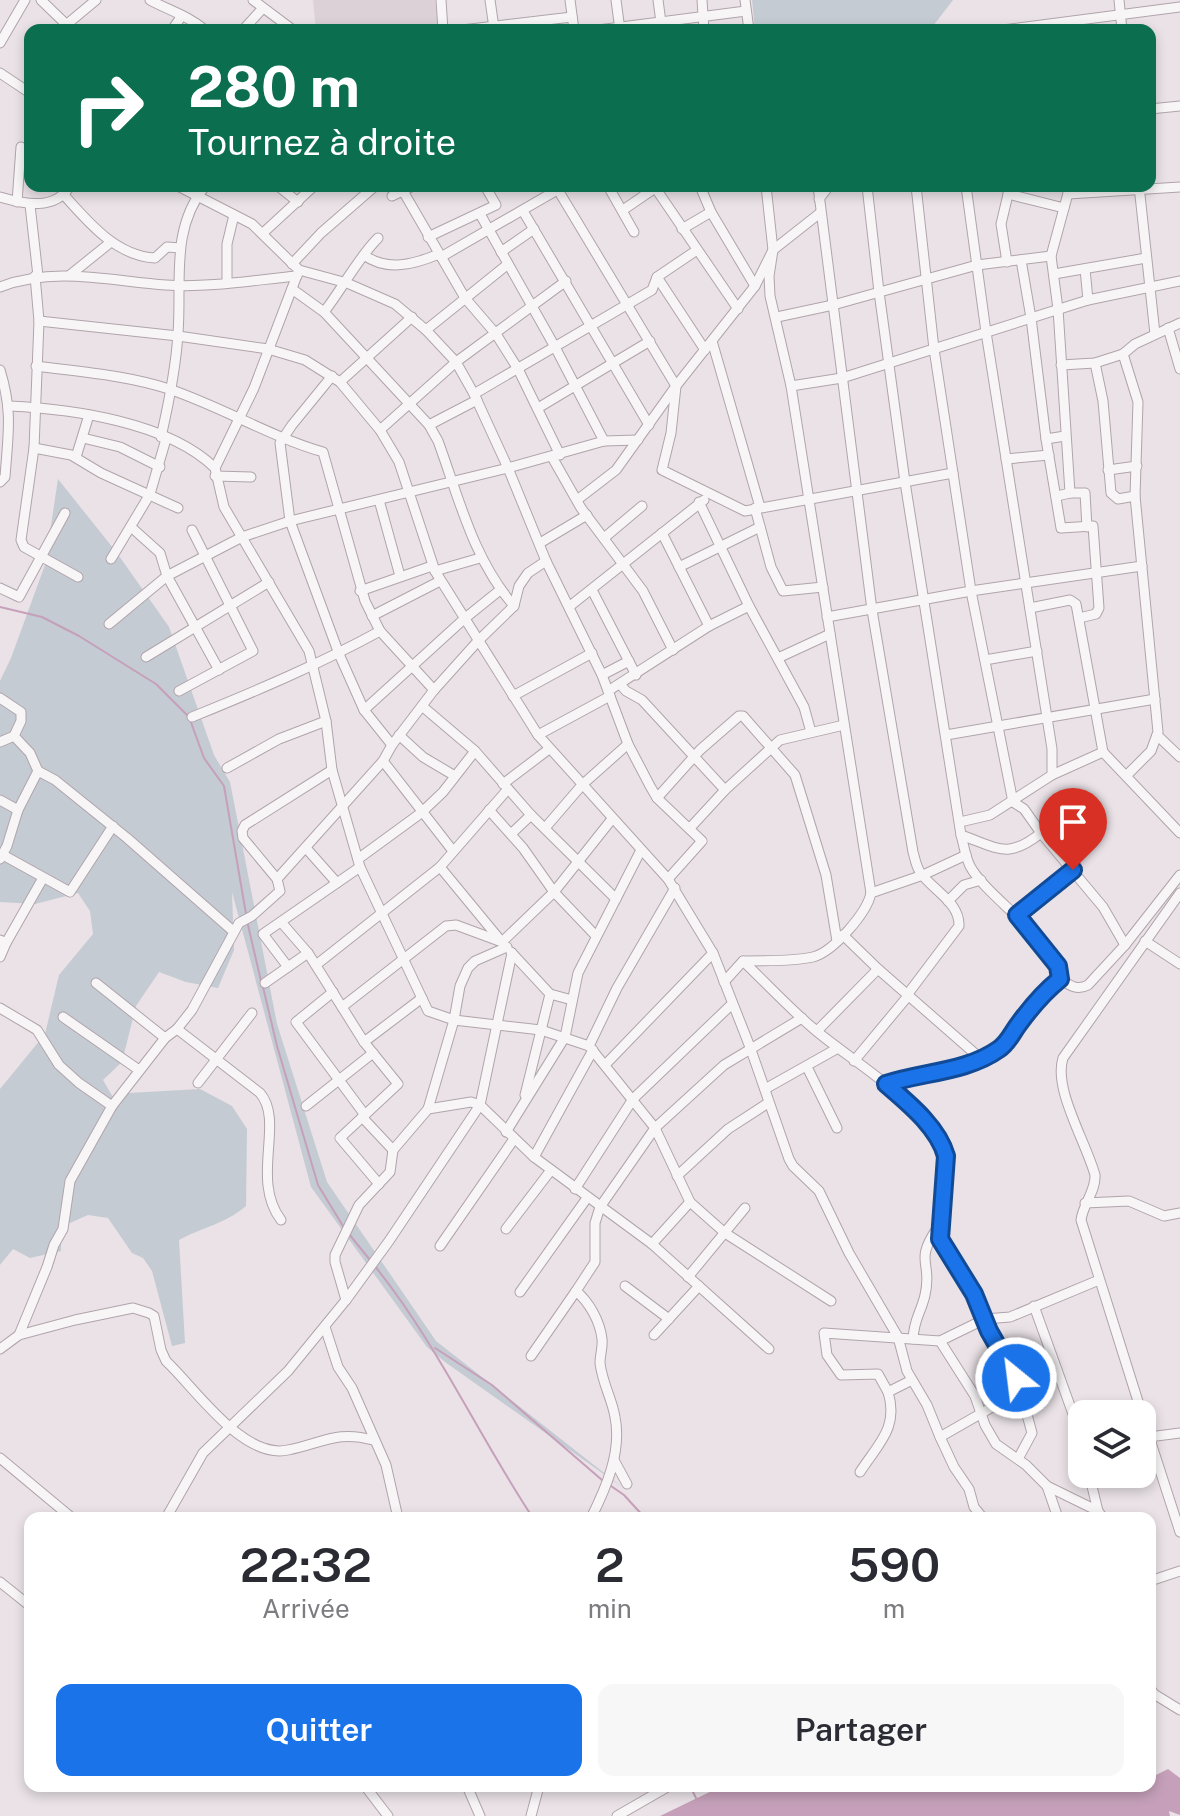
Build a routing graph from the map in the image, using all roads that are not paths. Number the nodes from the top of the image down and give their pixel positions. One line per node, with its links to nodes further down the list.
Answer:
1 (25, 0): 38 (street)
2 (41, 0): 21 (street)
3 (96, 0): 22 (street)
4 (150, 0): 17 (street)
5 (253, 0): 15 (street)
6 (441, 0): 28 (street)
7 (490, 0): 29 (street)
8 (570, 0): 18 (street)
9 (616, 0): 32 (street)
10 (658, 0): 33 (street)
11 (702, 0): 19 (street)
12 (1119, 0): 16 (street)
13 (746, 6): 19 (street)
14 (1180, 7): 16 (street)
15 (263, 8): 20 (street); 25 (street)
16 (1120, 15): 36 (street); 37 (street)
17 (181, 17): 23 (street); 24 (street)
18 (572, 17): 30 (street); 31 (street)
19 (703, 17): 34 (street); 35 (street)
20 (280, 20): 26 (street); 27 (street)
21 (63, 24)
22 (67, 24)
23 (176, 24)
24 (198, 24)
25 (248, 24)
26 (278, 24)
27 (285, 24)
28 (443, 24)
29 (493, 24)
30 (522, 24)
31 (573, 24)
32 (619, 24)
33 (661, 24)
34 (666, 24)
35 (704, 24)
36 (1050, 24)
37 (1121, 24)
38 (0, 43)
39 (0, 73): 40 (street)
40 (24, 89)
41 (1180, 106): 42 (street)
42 (1156, 108)
43 (21, 147): 76 (street)
44 (1180, 187): 45 (street)
45 (1156, 188)
46 (66, 192): 78 (street)
47 (68, 192): 93 (street)
48 (188, 192): 74 (street)
49 (200, 192): 74 (street)
50 (286, 192): 77 (street)
51 (308, 192): 77 (street)
52 (368, 192): 107 (street)
53 (400, 192): 72 (street)
54 (410, 192): 91 (street)
55 (488, 192): 84 (street)
56 (554, 192): 81 (street)
57 (563, 192): 125 (street)
58 (612, 192): 80 (street)
59 (647, 192): 80 (street)
60 (657, 192): 87 (street)
61 (703, 192): 82 (street)
62 (767, 192): 96 (street)
63 (818, 192): 75 (street)
64 (824, 192): 75 (street)
65 (868, 192): 122 (street)
66 (917, 192): 112 (street)
67 (967, 192): 105 (street)
68 (1009, 192): 103 (street)
69 (1015, 192): 79 (street)
70 (1068, 192): 79 (street)
71 (1139, 192): 101 (street)
72 (392, 196)
73 (0, 197): 76 (street)
74 (196, 197): 85 (street); 94 (street)
75 (819, 199): 83 (street)
76 (17, 202): 78 (street)
77 (298, 202): 90 (street)
78 (30, 205): 110 (street)
79 (1064, 208): 100 (street)
80 (623, 210): 89 (street)
81 (523, 211): 86 (street); 88 (street)
82 (711, 212): 87 (street); 118 (street)
83 (820, 213): 96 (street); 127 (street)
84 (480, 214): 88 (street); 91 (street)
85 (234, 215): 90 (street); 115 (street)
86 (534, 229): 97 (street); 113 (street)
87 (682, 229): 95 (street)
88 (489, 231): 97 (street); 99 (street)
89 (634, 232)
90 (263, 233): 107 (street)
91 (428, 237): 99 (street)
92 (378, 238): 98 (street)
93 (111, 242): 94 (street); 109 (street)
94 (180, 248): 117 (street)
95 (697, 250): 111 (street); 128 (street)
96 (773, 250): 118 (street); 132 (street)
97 (501, 252): 104 (street)
98 (364, 255): 99 (street); 116 (street)
99 (440, 256): 123 (street)
100 (1051, 256): 102 (street); 108 (street)
101 (1146, 258): 106 (street); 119 (street)
102 (1021, 260): 103 (street); 133 (street)
103 (1007, 262): 105 (street)
104 (508, 264): 123 (street); 126 (street)
105 (977, 265): 112 (street); 139 (street)
106 (1085, 269): 108 (street); 124 (street)
107 (296, 270): 115 (street); 116 (street); 121 (street)
108 (1054, 274): 129 (street)
109 (70, 275): 110 (street); 117 (street)
110 (36, 276): 120 (street); 134 (street)
111 (657, 277): 125 (street); 144 (street)
112 (926, 278): 122 (street); 147 (street)
113 (566, 281): 126 (street); 136 (street)
114 (1180, 281): 119 (street)
115 (227, 283): 117 (street)
116 (347, 283): 130 (street); 131 (street)
117 (180, 285): 142 (street)
118 (755, 286): 128 (street)
119 (1149, 286): 124 (street); 141 (street)
120 (0, 287)
121 (292, 289): 130 (street); 146 (street)
122 (879, 292): 127 (street); 153 (street)
123 (465, 298): 138 (street); 140 (street)
124 (1088, 300): 129 (street)
125 (628, 304): 136 (street); 143 (street)
126 (531, 305): 140 (street); 145 (street)
127 (833, 305): 132 (street); 159 (street)
128 (738, 309): 144 (street)
129 (1058, 309): 133 (street); 154 (street)
130 (324, 312): 149 (street)
131 (412, 317): 138 (street); 149 (street)
132 (777, 317): 163 (street)
133 (1031, 318): 139 (street); 179 (street)
134 (39, 321): 142 (street); 155 (street)
135 (1180, 323): 137 (street)
136 (591, 325): 145 (street); 151 (street)
137 (1168, 328): 141 (street); 157 (street)
138 (426, 330): 150 (street)
139 (986, 332): 147 (street); 186 (street)
140 (496, 334): 150 (street); 156 (street)
141 (1155, 334): 148 (street)
142 (178, 336): 146 (street); 164 (street)
143 (650, 341): 151 (street); 162 (street)
144 (709, 346): 162 (street); 209 (street)
145 (555, 347): 156 (street); 161 (street)
146 (268, 349): 160 (street); 171 (street)
147 (934, 349): 153 (street); 192 (street)
148 (1123, 354): 152 (street); 187 (street)
149 (366, 359): 160 (street); 166 (street)
150 (456, 362): 165 (street); 166 (street)
151 (613, 363): 161 (street); 173 (street)
152 (1095, 363): 154 (street); 190 (street)
153 (888, 364): 159 (street); 196 (street)
154 (1061, 365): 175 (street)
155 (36, 366): 164 (street); 167 (street)
156 (518, 369): 165 (street); 168 (street)
157 (1180, 369)
158 (0, 370): 169 (street)
159 (842, 378): 163 (street); 197 (street)
160 (336, 379): 174 (street); 176 (street)
161 (576, 385): 168 (street); 181 (street)
162 (676, 386): 173 (street); 201 (street)
163 (791, 386): 204 (street)
164 (172, 390): 171 (street); 178 (street)
165 (476, 397): 172 (street); 189 (street)
166 (409, 403): 172 (street); 174 (street)
167 (35, 407): 169 (street); 170 (street); 182 (street)
168 (538, 408): 184 (street)
169 (6, 410): 195 (street)
170 (89, 415): 177 (street); 178 (street)
171 (240, 417): 176 (street); 191 (street)
172 (429, 425): 194 (street)
173 (649, 425): 180 (street)
174 (380, 430): 198 (street)
175 (1065, 436): 179 (street); 199 (street)
176 (282, 437): 211 (street); 214 (street)
177 (83, 438): 185 (street); 188 (street)
178 (164, 438): 188 (street); 191 (street)
179 (1046, 439): 183 (street)
180 (638, 440): 181 (street); 206 (street)
181 (604, 441): 184 (street)
182 (34, 448): 185 (street); 225 (street)
183 (1049, 455): 186 (street); 202 (street)
184 (556, 456): 189 (street); 206 (street)
185 (76, 457): 200 (street)
186 (1006, 459): 239 (street)
187 (1137, 466): 190 (street); 203 (street)
188 (160, 467): 200 (street)
189 (508, 468): 194 (street); 222 (street)
190 (1108, 470): 203 (street)
191 (215, 472): 193 (street); 220 (street)
192 (953, 473): 196 (street); 245 (street)
193 (251, 477)
194 (452, 481): 198 (street); 226 (street)
195 (0, 482)
196 (905, 482): 197 (street); 246 (street)
197 (856, 489): 204 (street); 252 (street)
198 (408, 492): 205 (street); 232 (street)
199 (1070, 493): 202 (street); 217 (street)
200 (150, 494): 210 (street); 215 (street)
201 (714, 496): 207 (street); 209 (street)
202 (1057, 496): 217 (street)
203 (1135, 496): 230 (street)
204 (809, 498): 209 (street); 240 (street)
205 (379, 500): 211 (street); 235 (street)
206 (577, 500): 213 (street)
207 (699, 502): 219 (street); 223 (street)
208 (642, 506): 221 (street)
209 (757, 507): 216 (street)
210 (178, 508)
211 (337, 510): 214 (street); 244 (street)
212 (65, 513): 225 (street)
213 (587, 515): 221 (street); 222 (street)
214 (290, 521): 220 (street); 266 (street)
215 (131, 527): 227 (street); 234 (street)
216 (760, 527): 223 (street); 240 (street)
217 (1087, 527): 233 (street)
218 (192, 530): 224 (street)
219 (662, 533): 229 (street); 231 (street)
220 (242, 537): 224 (street); 238 (street)
221 (604, 538): 229 (street)
222 (540, 543): 228 (street)
223 (720, 546): 231 (street); 250 (street)
224 (207, 556): 234 (street); 247 (street)
225 (40, 557): 236 (street); 241 (street)
226 (480, 558): 232 (street); 242 (street)
227 (111, 559)
228 (546, 561): 248 (street); 249 (street)
229 (624, 563): 243 (street); 263 (street)
230 (1142, 566): 233 (street); 282 (street)
231 (679, 567): 258 (street)
232 (433, 568): 235 (street); 237 (street)
233 (1096, 573): 239 (street); 255 (street)
234 (167, 576): 257 (street); 259 (street)
235 (400, 576): 244 (street)
236 (78, 577)
237 (440, 581): 253 (street); 256 (street)
238 (269, 582): 247 (street); 271 (street)
239 (1026, 583): 245 (street); 251 (street)
240 (823, 587): 254 (street)
241 (0, 588)
242 (500, 590): 248 (street); 256 (street)
243 (592, 590): 249 (street); 270 (street)
244 (360, 591): 253 (street)
245 (971, 591): 246 (street); 269 (street)
246 (925, 600): 252 (street); 294 (street)
247 (230, 606): 259 (street); 273 (street)
248 (514, 606): 262 (street)
249 (570, 606): 265 (street)
250 (749, 606): 258 (street); 268 (street)
251 (1030, 608): 255 (street); 264 (street)
252 (872, 610): 254 (street); 342 (street)
253 (372, 616): 260 (street)
254 (827, 617): 261 (street)
255 (1079, 618): 284 (street)
256 (464, 619): 262 (street); 272 (street)
257 (109, 624)
258 (709, 626): 263 (street)
259 (195, 628): 267 (street); 273 (street)
260 (380, 631): 266 (street); 272 (street)
261 (830, 634): 268 (street); 289 (street)
262 (478, 641): 277 (street); 280 (street)
263 (673, 650): 275 (street)
264 (1037, 651): 269 (street); 286 (street)
265 (592, 653): 274 (street); 280 (street)
266 (339, 654): 271 (street); 285 (street)
267 (146, 657)
268 (778, 658): 291 (street)
269 (985, 660): 290 (street)
270 (629, 661): 274 (street); 275 (street)
271 (314, 664): 287 (street); 288 (street)
272 (412, 667): 277 (street); 285 (street)
273 (219, 670): 278 (street)
274 (602, 675): 279 (street)
275 (636, 675): 276 (street)
276 (620, 684): 279 (street); 304 (street)
277 (434, 690): 283 (street)
278 (179, 691)
279 (609, 693): 293 (street); 298 (street)
280 (513, 696): 293 (street)
281 (0, 698): 296 (street)
282 (1155, 699): 284 (street); 295 (street)
283 (422, 706): 292 (street); 302 (street)
284 (1095, 707): 286 (street); 303 (street)
285 (364, 710): 299 (street)
286 (1047, 716): 290 (street); 310 (street)
287 (192, 717)
288 (326, 721): 307 (street); 308 (street)
289 (844, 725): 291 (street); 351 (street)
290 (998, 725): 294 (street); 318 (street)
291 (811, 732): 300 (street)
292 (399, 735): 299 (street); 312 (street)
293 (538, 735): 301 (street)
294 (946, 735): 325 (street)
295 (1157, 735): 305 (street); 311 (street)
296 (14, 736): 297 (street); 309 (street)
297 (0, 742)
298 (628, 744): 313 (street); 316 (street)
299 (392, 745): 306 (street)
300 (770, 748): 304 (street); 315 (street); 360 (street)
301 (549, 749): 313 (street); 314 (street)
302 (475, 751): 312 (street); 314 (street)
303 (1103, 752): 310 (street); 311 (street)
304 (694, 756): 315 (street); 316 (street)
305 (1180, 757)
306 (383, 761): 319 (street); 322 (street)
307 (227, 768)
308 (332, 770): 319 (street); 345 (street)
309 (38, 771): 320 (street); 326 (street)
310 (1052, 775): 318 (street)
311 (1127, 775): 330 (street)
312 (455, 776): 322 (street)
313 (582, 785): 324 (street); 327 (street)
314 (506, 787): 321 (street); 323 (street)
315 (725, 790): 328 (street)
316 (657, 798): 328 (street)
317 (0, 800): 320 (street)
318 (1013, 802): 325 (street); 329 (street)
319 (342, 807): 333 (street); 338 (street)
320 (18, 810): 337 (street)
321 (489, 810): 331 (street); 335 (street)
322 (421, 813): 335 (street); 338 (street)
323 (531, 815): 327 (street); 331 (street)
324 (612, 819): 334 (street); 339 (street)
325 (960, 822): 332 (street)
326 (113, 826): 344 (street); 358 (street)
327 (545, 828): 339 (street)
328 (690, 828): 346 (street)
329 (1041, 833): 332 (street); 341 (street)
330 (1180, 833)
331 (511, 834): 350 (street)
332 (961, 835): 336 (street)
333 (306, 848): 345 (street); 348 (street)
334 (641, 850): 346 (street); 353 (street)
335 (453, 851): 340 (street)
336 (966, 855): 342 (street); 347 (street)
337 (2, 857): 344 (street)
338 (359, 863): 348 (street); 355 (street)
339 (577, 863): 350 (street); 353 (street)
340 (440, 867): 355 (street); 364 (street)
341 (1073, 870): 356 (street); 363 (street)
342 (923, 875): 351 (street); 354 (street)
343 (1180, 875): 363 (street)
344 (43, 878): 362 (street)
345 (277, 879): 358 (street)
346 (668, 879): 349 (street)
347 (981, 880): 354 (street); 356 (street)
348 (337, 883): 357 (street)
349 (675, 888): 366 (street); 398 (street)
350 (554, 892): 359 (street); 364 (street)
351 (871, 893): 360 (street)
352 (1180, 893): 361 (street)
353 (616, 899): 359 (street)
354 (948, 901): 380 (street)
355 (382, 912): 368 (street); 371 (street)
356 (1017, 915): 374 (street)
357 (281, 922): 365 (street); 372 (street)
358 (236, 927): 391 (street)
359 (596, 936): 382 (street)
360 (840, 938): 369 (street); 373 (street)
361 (1145, 941): 370 (street); 431 (street)
362 (3, 942): 367 (street)
363 (1125, 945): 374 (street)
364 (507, 947): 368 (street); 379 (street); 389 (street); 390 (street)
365 (308, 953): 371 (street); 372 (street)
366 (713, 953): 375 (street); 404 (street)
367 (0, 957)
368 (405, 959): 381 (street); 384 (street)
369 (743, 961): 375 (street); 388 (street)
370 (1180, 964)
371 (316, 965): 378 (street)
372 (288, 967): 377 (street)
373 (878, 969): 380 (street); 393 (street)
374 (1060, 979): 401 (street)
375 (724, 982): 383 (street)
376 (96, 983): 395 (street)
377 (265, 983)
378 (333, 992): 384 (street); 407 (street)
379 (550, 994): 382 (street); 392 (street)
380 (908, 996): 401 (street); 403 (street)
381 (422, 998): 389 (street); 396 (street)
382 (572, 1000): 394 (street)
383 (732, 1004): 397 (street); 411 (street)
384 (342, 1007): 396 (street)
385 (0, 1008): 415 (street)
386 (252, 1013): 402 (street)
387 (63, 1017): 406 (street)
388 (802, 1018): 393 (street); 397 (street)
389 (454, 1020): 390 (street); 417 (street)
390 (497, 1026): 392 (street); 413 (street)
391 (177, 1029): 395 (street); 402 (street)
392 (541, 1030): 394 (street); 414 (street)
393 (817, 1031): 399 (street)
394 (565, 1037): 398 (street); 414 (street)
395 (165, 1038): 406 (street)
396 (364, 1042): 400 (street)
397 (750, 1047): 410 (street); 419 (street)
398 (591, 1048): 404 (street); 424 (street)
399 (838, 1048): 403 (street); 405 (street)
400 (373, 1053): 407 (street); 418 (street)
401 (980, 1058): 409 (street)
402 (217, 1059): 408 (street); 435 (street)
403 (854, 1061): 409 (street)
404 (605, 1065): 411 (street)
405 (807, 1067): 410 (street); 420 (street)
406 (139, 1070): 415 (street)
407 (339, 1080): 416 (street); 418 (street)
408 (198, 1083)
409 (886, 1084): 436 (street)
410 (765, 1089): 412 (street)
411 (633, 1099): 419 (street); 428 (street)
412 (768, 1103): 426 (street); 455 (street)
413 (480, 1105): 417 (street); 421 (street); 447 (street)
414 (523, 1105): 421 (street)
415 (112, 1106): 453 (street)
416 (306, 1106)
417 (428, 1109): 423 (street)
418 (364, 1116): 423 (street); 427 (street)
419 (655, 1128): 426 (street); 432 (street)
420 (837, 1128)
421 (506, 1132): 422 (street)
422 (514, 1139): 424 (street); 440 (street)
423 (393, 1150): 427 (street)
424 (534, 1157): 425 (street)
425 (551, 1170): 428 (street); 437 (street)
426 (677, 1176): 430 (street)
427 (379, 1184): 447 (street)
428 (575, 1189): 429 (street)
429 (587, 1198): 432 (street); 446 (street)
430 (690, 1202): 438 (street); 439 (street)
431 (1085, 1203): 434 (street); 442 (street)
432 (600, 1207): 439 (street); 445 (street)
433 (745, 1208): 438 (street)
434 (1180, 1213)
435 (281, 1220)
436 (940, 1224): 451 (street); 456 (street)
437 (506, 1229)
438 (725, 1233): 441 (street); 448 (street)
439 (652, 1244): 441 (street)
440 (440, 1246)
441 (688, 1277): 444 (street)
442 (1099, 1280): 449 (street); 465 (street)
443 (625, 1286): 450 (street)
444 (699, 1286): 450 (street); 459 (street)
445 (576, 1291): 460 (street); 475 (street)
446 (520, 1292)
447 (346, 1300): 452 (street)
448 (831, 1301)
449 (1034, 1306): 451 (street); 464 (street)
450 (669, 1319): 454 (street)
451 (985, 1319): 457 (street); 463 (street)
452 (325, 1327): 467 (street); 471 (street)
453 (19, 1335): 458 (street); 467 (street)
454 (654, 1335)
455 (898, 1337): 456 (street); 461 (street); 462 (street)
456 (913, 1339): 457 (street)
457 (940, 1341): 466 (street)
458 (0, 1349)
459 (769, 1349)
460 (531, 1356)
461 (912, 1380): 462 (street); 470 (street)
462 (888, 1392): 476 (street)
463 (1017, 1393): 466 (street); 474 (street)
464 (1068, 1400)
465 (1138, 1400)
466 (982, 1415): 470 (street); 474 (street)
467 (230, 1427): 471 (street); 480 (street)
468 (1180, 1433): 469 (street)
469 (1156, 1436)
470 (940, 1437): 486 (street)
471 (373, 1440): 484 (street)
472 (0, 1458): 481 (street)
473 (1156, 1458): 490 (street)
474 (1018, 1459): 478 (street)
475 (614, 1460): 477 (street); 485 (street)
476 (860, 1472)
477 (627, 1484)
478 (1047, 1486): 487 (street); 488 (street)
479 (1093, 1488): 489 (street)
480 (177, 1502): 482 (street); 483 (street)
481 (65, 1512)
482 (170, 1512)
483 (178, 1512)
484 (396, 1512)
485 (594, 1512)
486 (978, 1512)
487 (1056, 1512)
488 (1095, 1512)
489 (1099, 1512)
490 (1180, 1532)
491 (1180, 1571): 492 (street)
492 (1156, 1579)
493 (0, 1582): 494 (street)
494 (24, 1601)
495 (1156, 1695): 496 (street)
496 (1180, 1710)
497 (370, 1792): 501 (street)
498 (470, 1792): 502 (street)
499 (537, 1792): 503 (street)
500 (659, 1792): 504 (street)
501 (388, 1816)
502 (480, 1816)
503 (531, 1816)
504 (617, 1816)

